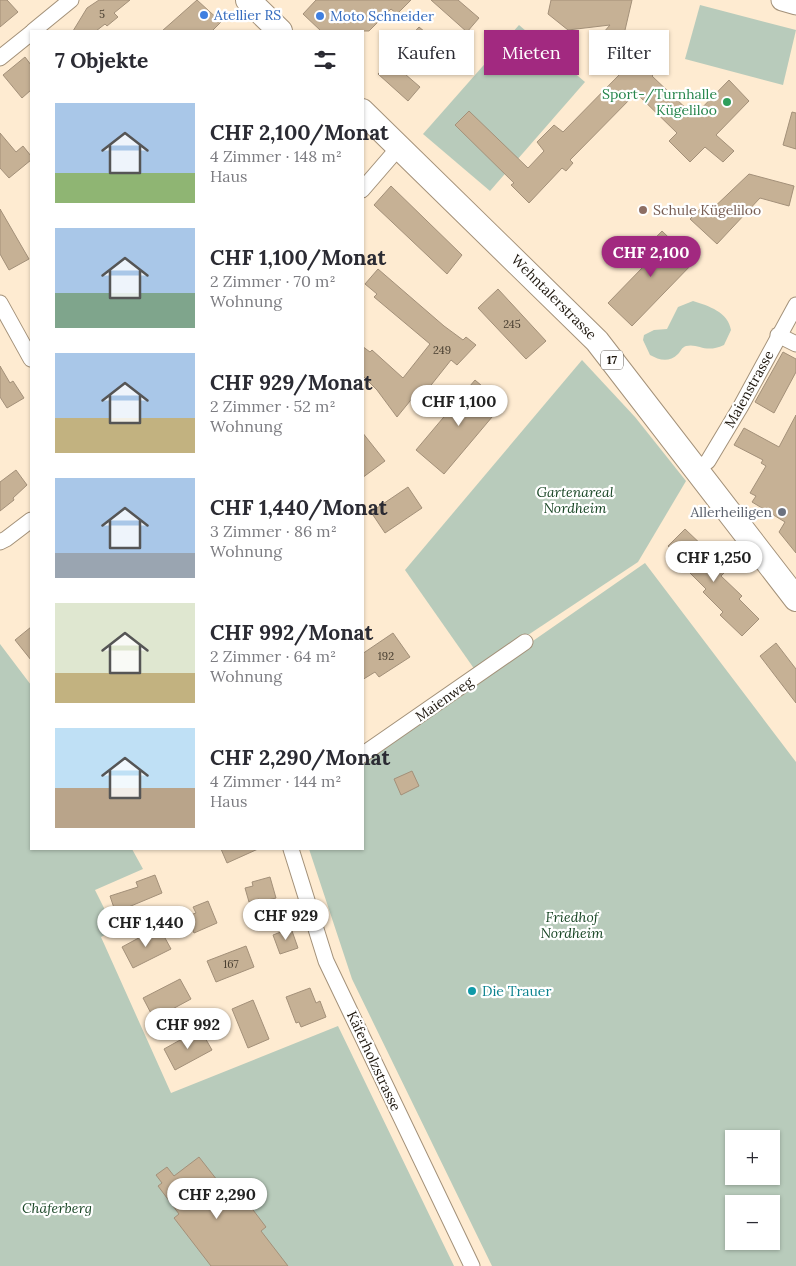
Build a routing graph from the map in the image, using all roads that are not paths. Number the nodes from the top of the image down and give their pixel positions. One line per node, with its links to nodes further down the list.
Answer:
1 (71, 0): 5 (street)
2 (248, 0): 6 (main road)
3 (782, 0): 4 (street)
4 (796, 4)
5 (34, 30)
6 (279, 30)
7 (30, 34): 8 (street)
8 (0, 58)
9 (364, 113): 10 (main road, Wehntalerstrasse / 17)
10 (400, 146): 11 (street); 17 (main road, Wehntalerstrasse / 17)
11 (364, 188)
12 (0, 303): 16 (street)
13 (796, 305): 14 (street, Maienstrasse)
14 (778, 335): 15 (street); 17 (street, Maienstrasse)
15 (796, 344)
16 (30, 357)
17 (698, 470): 20 (main road, Wehntalerstrasse / 17)
18 (30, 521): 19 (street)
19 (0, 542)
20 (796, 599)
21 (525, 642): 22 (street, Maienweg)
22 (364, 754)
23 (291, 850): 24 (street, Käferholzstrasse)
24 (472, 1266)

